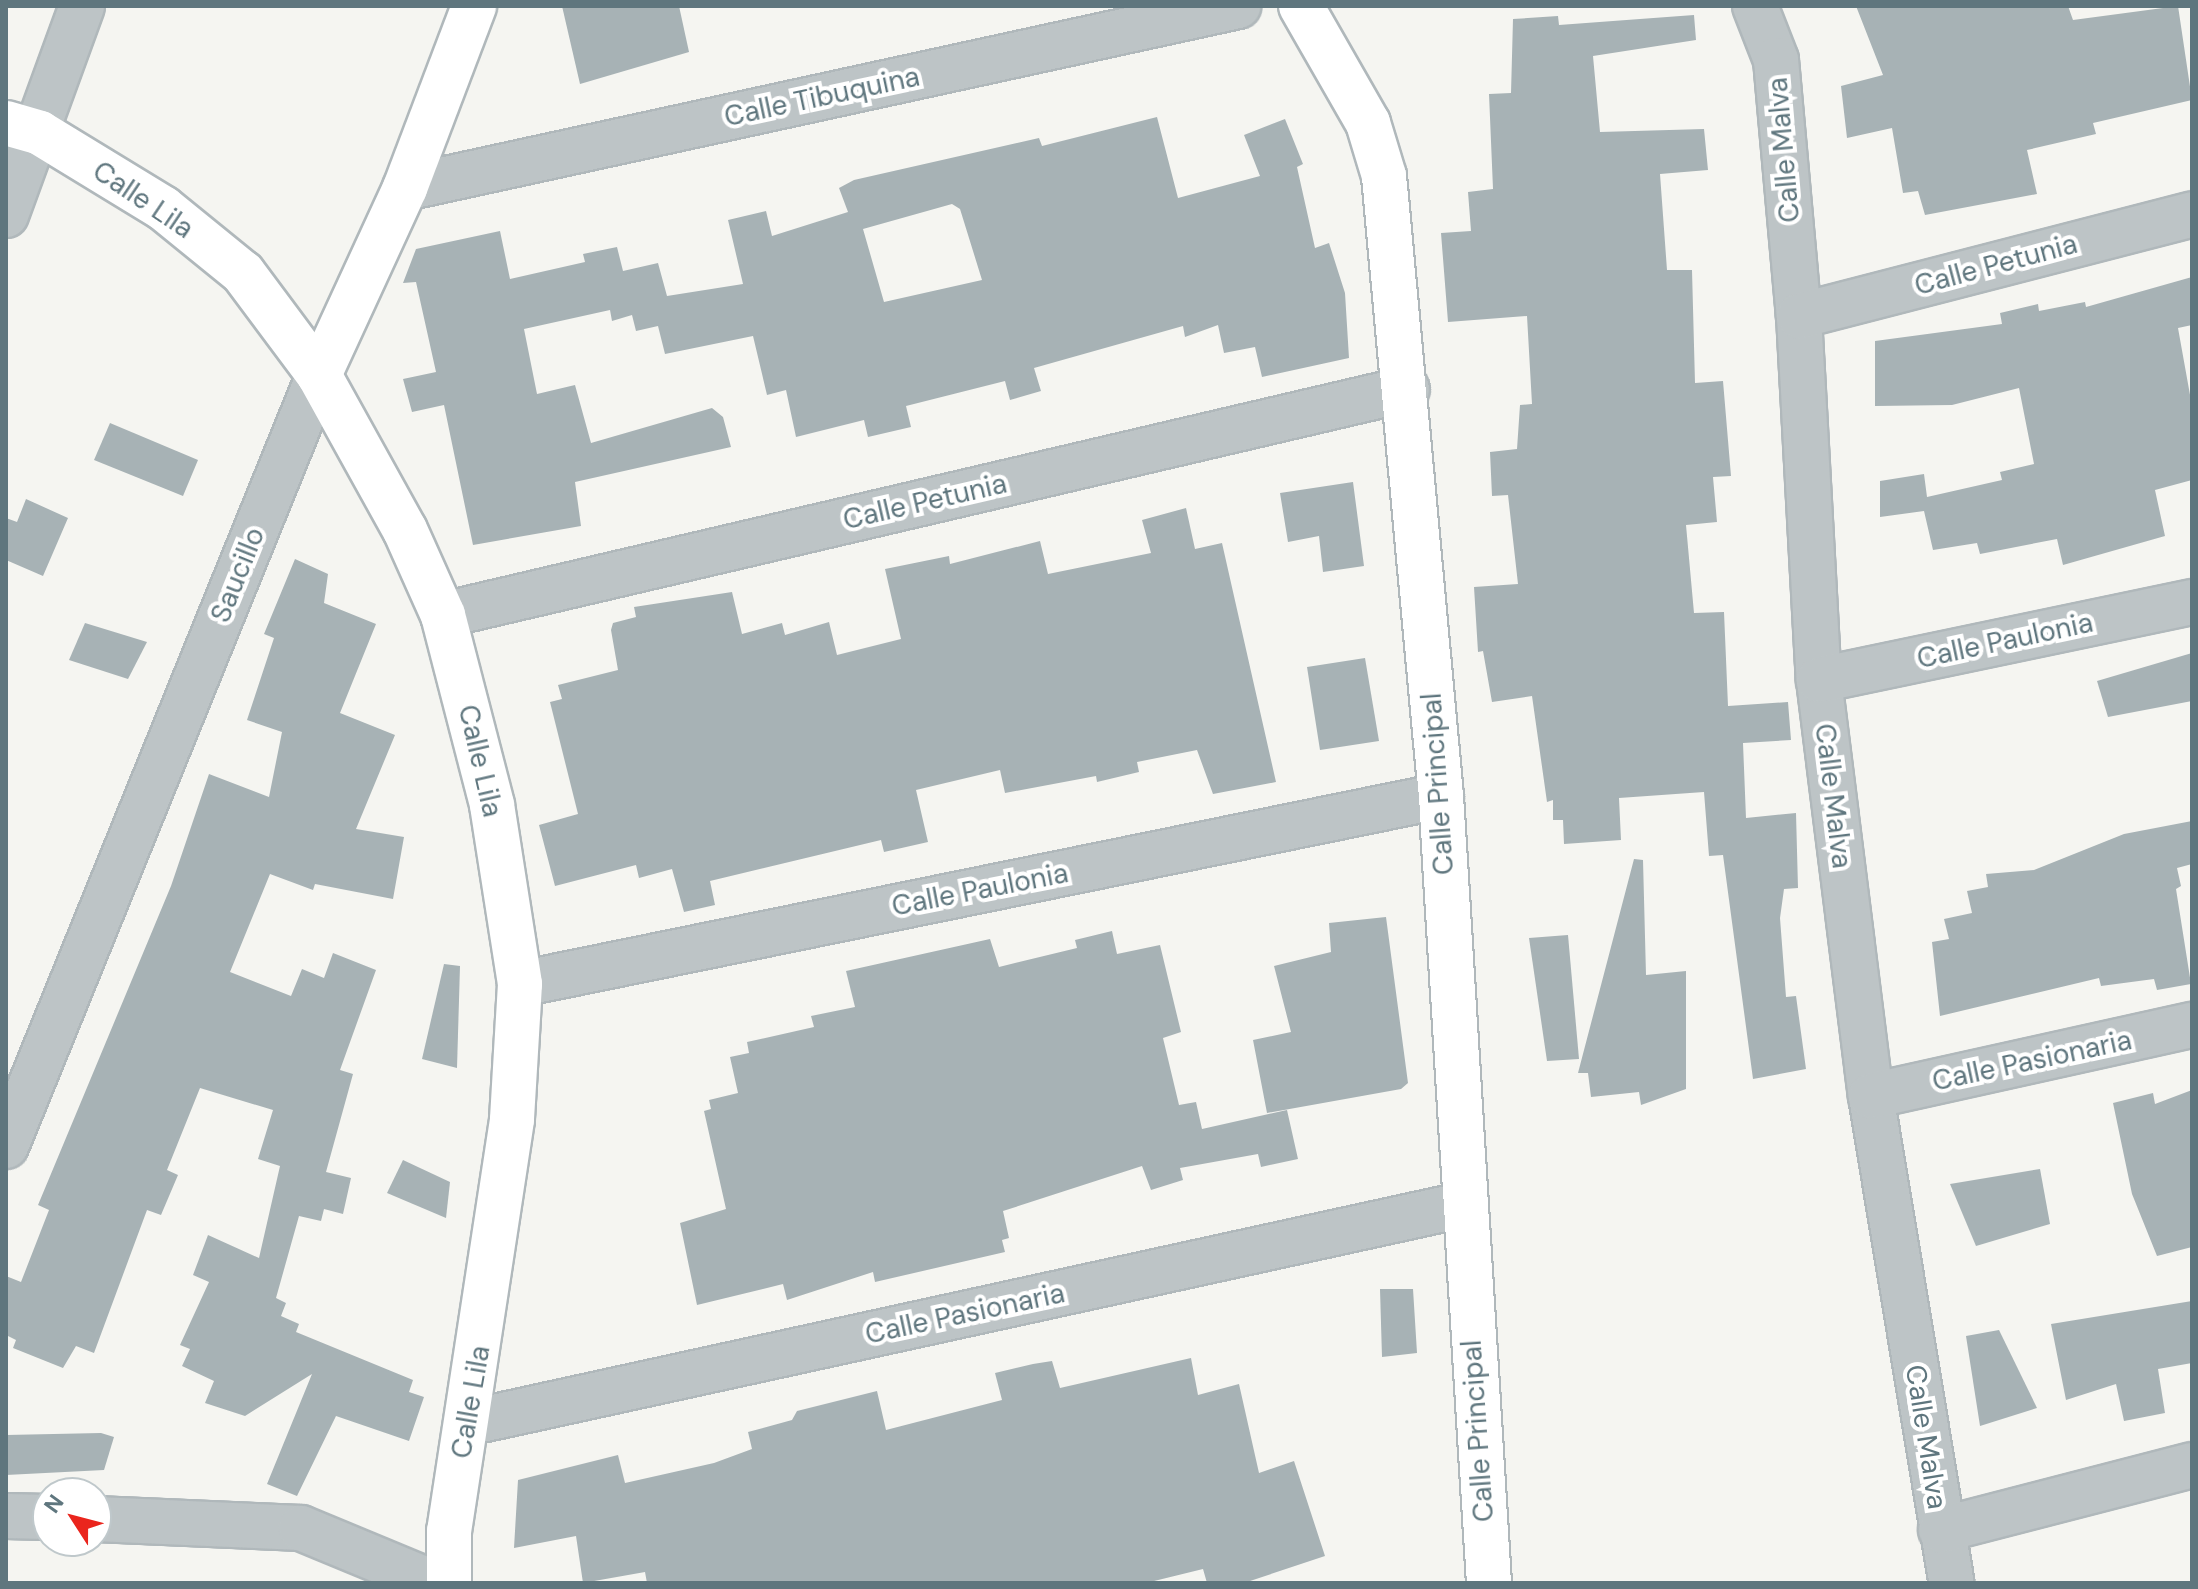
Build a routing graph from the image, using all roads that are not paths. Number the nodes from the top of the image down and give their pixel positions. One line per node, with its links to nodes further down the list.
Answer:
1 (82, 6): 6 (street)
2 (474, 6): 7 (street, Saucillo)
3 (1238, 6): 7 (street, Calle Tibuquina)
4 (1301, 6): 12 (street, Calle Principal)
5 (1755, 6): 10 (street, Calle Malva)
6 (23, 128): 9 (street); 11 (street, Calle Lila)
7 (405, 188): 11 (street, Saucillo)
8 (2192, 214): 10 (street, Calle Petunia)
9 (6, 215)
10 (1799, 316): 15 (street, Calle Malva)
11 (319, 375): 14 (street, Calle Lila); 20 (street, Saucillo)
12 (1407, 389): 14 (street, Calle Petunia); 16 (street, Calle Principal)
13 (2192, 602): 15 (street, Calle Paulonia)
14 (443, 615): 17 (street, Calle Lila)
15 (1819, 680): 19 (street, Calle Malva)
16 (1441, 796): 17 (street, Calle Paulonia); 21 (street, Calle Principal)
17 (520, 984): 22 (street, Calle Lila)
18 (2192, 1025): 19 (street, Calle Pasionaria)
19 (1871, 1096): 27 (street, Calle Malva)
20 (6, 1146)
21 (1462, 1205): 22 (street, Calle Pasionaria); 30 (street, Calle Principal)
22 (467, 1423): 29 (street, Calle Lila)
23 (2192, 1465): 27 (street)
24 (6, 1516): 25 (street)
25 (32, 1517)
26 (112, 1520): 28 (street)
27 (1941, 1530): 31 (street, Calle Malva)
28 (434, 1583)
29 (449, 1583)
30 (1489, 1583)
31 (1952, 1583)

